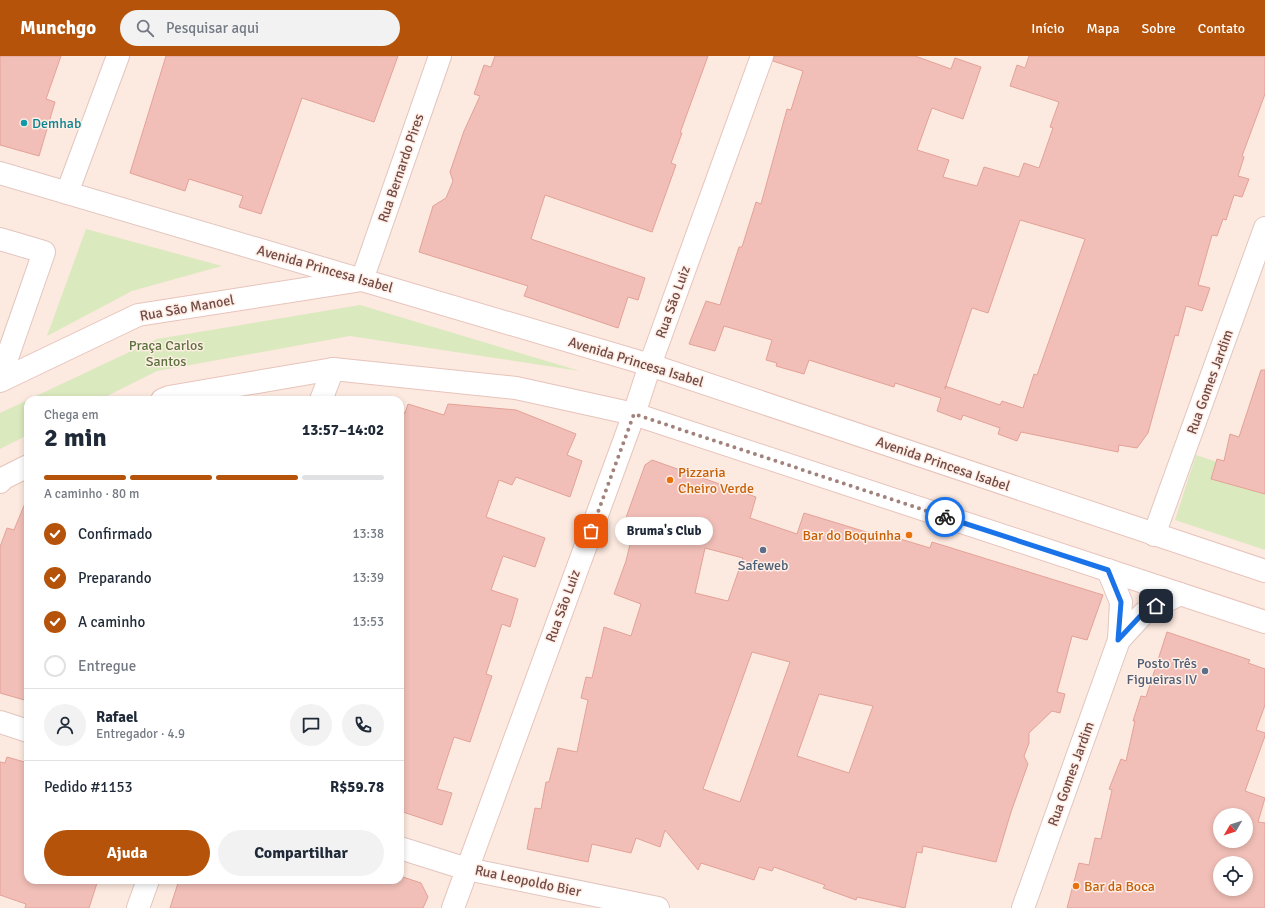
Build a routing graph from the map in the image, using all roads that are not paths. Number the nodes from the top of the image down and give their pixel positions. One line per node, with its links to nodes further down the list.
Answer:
1 (118, 56): 5 (street)
2 (440, 56): 8 (street, Rua Bernardo Pires)
3 (762, 56): 9 (street, Rua São Luiz)
4 (0, 173): 5 (street, Avenida Princesa Isabel)
5 (67, 193): 8 (street, Avenida Princesa Isabel)
6 (1265, 228): 18 (street, Rua Gomes Jardim)
7 (0, 239): 11 (street)
8 (362, 280): 9 (street, Avenida Princesa Isabel); 12 (street, Rua São Manoel)
9 (650, 365): 15 (street, Rua São Luiz); 18 (street, Avenida Princesa Isabel)
10 (333, 369): 13 (street); 14 (street); 15 (street)
11 (0, 378)
12 (0, 381)
13 (175, 396)
14 (323, 396)
15 (634, 414): 19 (street); 27 (street, Rua São Luiz)
16 (24, 468): 17 (street)
17 (0, 482)
18 (1154, 535): 20 (street, Avenida Princesa Isabel)
19 (1108, 570): 21 (street); 23 (street, Rua Gomes Jardim)
20 (1265, 571)
21 (1180, 594): 22 (street); 23 (street, Rua Gomes Jardim)
22 (1265, 622)
23 (1118, 640): 32 (street, Rua Gomes Jardim)
24 (0, 722): 25 (street)
25 (24, 730)
26 (404, 849): 27 (street, Rua Leopoldo Bier)
27 (467, 869): 30 (street, Rua São Luiz); 31 (street, Rua Leopoldo Bier)
28 (147, 884): 29 (street)
29 (138, 908)
30 (453, 908)
31 (658, 908)
32 (1023, 908)

